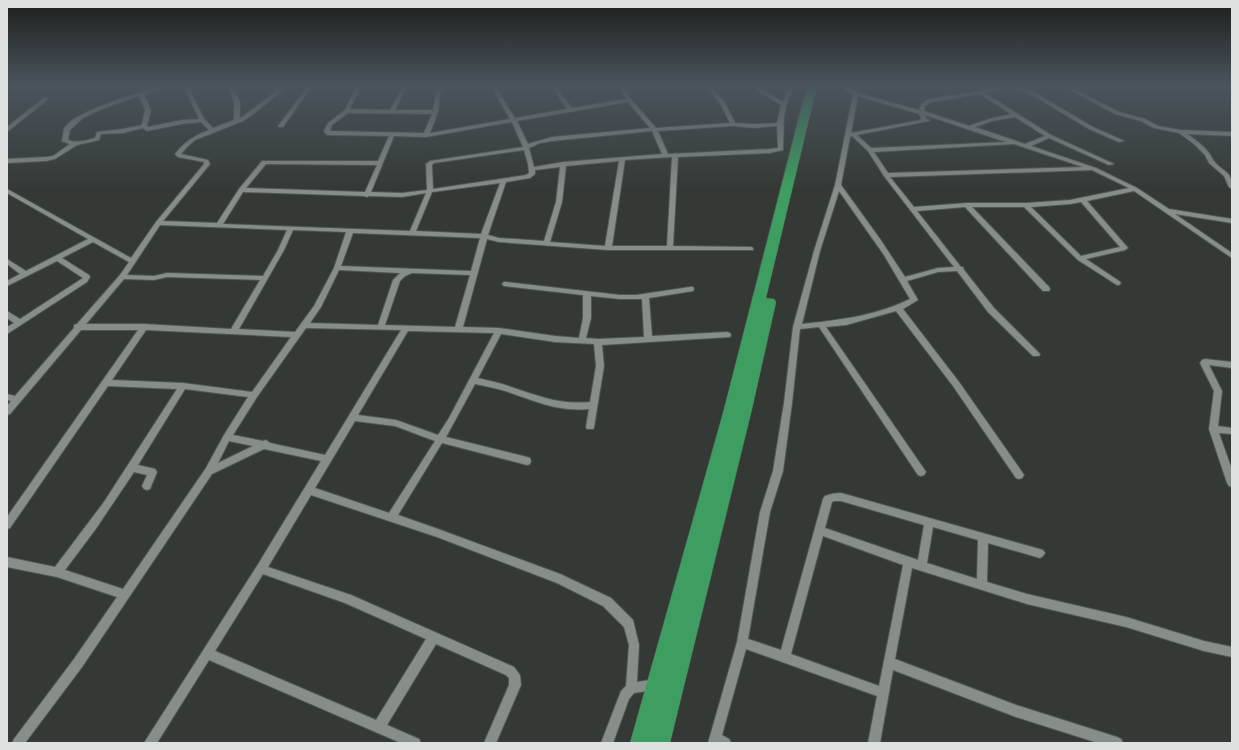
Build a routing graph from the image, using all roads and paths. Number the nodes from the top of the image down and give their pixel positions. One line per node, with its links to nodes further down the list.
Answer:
1 (18, 121): 30 (street)
2 (75, 121): 39 (street)
3 (145, 121): 26 (street)
4 (192, 121): 26 (street)
5 (203, 121): 31 (street)
6 (234, 121): 31 (street)
7 (285, 121): 27 (street)
8 (334, 121): 36 (street)
9 (431, 121): 34 (street)
10 (498, 121): 34 (street)
11 (515, 121): 42 (street)
12 (647, 121): 29 (street)
13 (732, 121): 24 (street)
14 (780, 121): 25 (street)
15 (803, 121): 163 (highway)
16 (813, 121): 174 (highway)
17 (853, 121): 35 (street)
18 (918, 121): 35 (street)
19 (951, 121): 28 (street)
20 (988, 121): 28 (street)
21 (1025, 121): 37 (street)
22 (1079, 121): 38 (street)
23 (1145, 121): 32 (street)
24 (733, 124): 25 (street); 29 (street)
25 (779, 124): 44 (street)
26 (144, 126): 39 (street)
27 (281, 126)
28 (971, 127): 40 (street)
29 (654, 129): 42 (street); 45 (street)
30 (7, 130)
31 (211, 130): 68 (street)
32 (1181, 132): 33 (street); 56 (street)
33 (1232, 134)
34 (426, 135): 36 (street)
35 (851, 135): 43 (street); 55 (street)
36 (392, 136): 48 (street)
37 (1049, 136): 41 (street); 50 (street)
38 (1121, 142)
39 (76, 143): 47 (street)
40 (1019, 143): 41 (street); 43 (street)
41 (1026, 146): 52 (street)
42 (525, 148): 51 (street); 60 (street)
43 (870, 150): 53 (street)
44 (675, 155): 45 (street); 77 (street)
45 (666, 156): 46 (street)
46 (622, 159): 49 (street); 76 (street)
47 (7, 161)
48 (378, 164): 58 (street); 61 (street)
49 (563, 164): 51 (street); 75 (street)
50 (1111, 164)
51 (532, 169): 54 (street)
52 (1094, 169): 53 (street); 57 (street)
53 (886, 175): 65 (street)
54 (503, 182): 60 (street); 73 (street)
55 (838, 185): 91 (street); 107 (street)
56 (1232, 187)
57 (1134, 189): 62 (street); 66 (street)
58 (241, 190): 61 (street); 69 (street)
59 (7, 191): 74 (street)
60 (430, 191): 61 (street); 72 (street)
61 (367, 195)
62 (1082, 199): 64 (street); 81 (street)
63 (967, 205): 64 (street); 65 (street); 96 (street)
64 (1026, 205): 81 (street)
65 (914, 209): 85 (street)
66 (1168, 210): 67 (street); 79 (street)
67 (1232, 221)
68 (158, 223): 69 (street); 83 (street)
69 (219, 225): 70 (street)
70 (291, 228): 71 (street); 90 (street)
71 (350, 230): 72 (street); 84 (street)
72 (412, 233): 73 (street)
73 (484, 236): 75 (street); 87 (street)
74 (91, 240): 80 (street); 83 (street)
75 (546, 244): 76 (street)
76 (608, 248): 77 (street)
77 (670, 249): 78 (street)
78 (751, 249)
79 (1232, 256)
80 (58, 258): 88 (street); 101 (street)
81 (1080, 258): 92 (street)
82 (7, 261): 88 (street)
83 (132, 261): 89 (street)
84 (337, 268): 86 (street); 102 (street)
85 (961, 269): 91 (street); 118 (street)
86 (411, 271): 87 (street); 106 (street)
87 (474, 273): 109 (street)
88 (25, 274): 93 (street)
89 (122, 277): 90 (street); 104 (street)
90 (263, 278): 111 (street)
91 (904, 280): 99 (street)
92 (1116, 283)
93 (7, 284)
94 (506, 284): 97 (street)
95 (690, 288): 98 (street)
96 (1046, 289)
97 (587, 294): 98 (street); 116 (street)
98 (645, 296): 115 (street)
99 (898, 308): 103 (street); 140 (street)
100 (7, 314): 101 (street)
101 (19, 322): 110 (street)
102 (305, 325): 106 (street); 113 (street)
103 (821, 325): 107 (street); 139 (street)
104 (78, 327): 105 (street); 125 (street)
105 (144, 327): 111 (street); 121 (street)
106 (381, 327): 108 (street)
107 (797, 327): 158 (street)
108 (406, 328): 109 (street); 128 (street)
109 (458, 330): 112 (street)
110 (7, 331)
111 (234, 331): 113 (street)
112 (498, 331): 116 (street); 120 (street)
113 (298, 335): 123 (street)
114 (727, 335): 115 (street)
115 (648, 340): 117 (street)
116 (582, 341): 117 (street)
117 (598, 342): 126 (street)
118 (1036, 354)
119 (1232, 365): 130 (street)
120 (473, 380): 126 (street); 133 (street)
121 (107, 383): 122 (street); 146 (street)
122 (183, 386): 123 (street); 137 (street)
123 (254, 395): 132 (street)
124 (7, 397): 125 (street)
125 (17, 400): 127 (street)
126 (594, 405): 129 (street)
127 (7, 412)
128 (352, 417): 133 (street); 135 (street)
129 (590, 427)
130 (1213, 429): 131 (street); 141 (street)
131 (1232, 431)
132 (227, 437): 134 (street); 138 (street)
133 (440, 439): 136 (street); 144 (street)
134 (266, 444): 135 (street); 138 (street)
135 (328, 459): 143 (street)
136 (527, 461)
137 (133, 468): 142 (street); 154 (street)
138 (210, 471): 156 (street)
139 (921, 472)
140 (1019, 475)
141 (1232, 483)
142 (147, 486)
143 (308, 490): 144 (street); 153 (street)
144 (391, 518): 164 (street)
145 (928, 522): 147 (street); 148 (street); 152 (street)
146 (7, 525)
147 (819, 530): 151 (street); 161 (street)
148 (983, 538): 149 (street); 155 (street)
149 (1040, 553)
150 (7, 562): 154 (street)
151 (908, 562): 152 (street); 162 (street)
152 (922, 566): 155 (street)
153 (261, 569): 157 (street); 160 (street)
154 (57, 572): 156 (street)
155 (982, 584): 159 (street)
156 (124, 594): 168 (street)
157 (434, 637): 166 (street); 171 (street)
158 (742, 642): 161 (street); 167 (street)
159 (1232, 652)
160 (208, 654): 166 (street); 169 (street)
161 (785, 657): 165 (street)
162 (890, 663): 165 (street); 176 (street)
163 (656, 685): 164 (street); 173 (highway)
164 (631, 688): 172 (street)
165 (884, 693): 175 (street)
166 (378, 728): 170 (street)
167 (718, 741)
168 (18, 743)
169 (150, 743)
170 (415, 743)
171 (490, 743)
172 (607, 743)
173 (641, 743)
174 (659, 743)
175 (874, 743)
176 (1117, 743)

